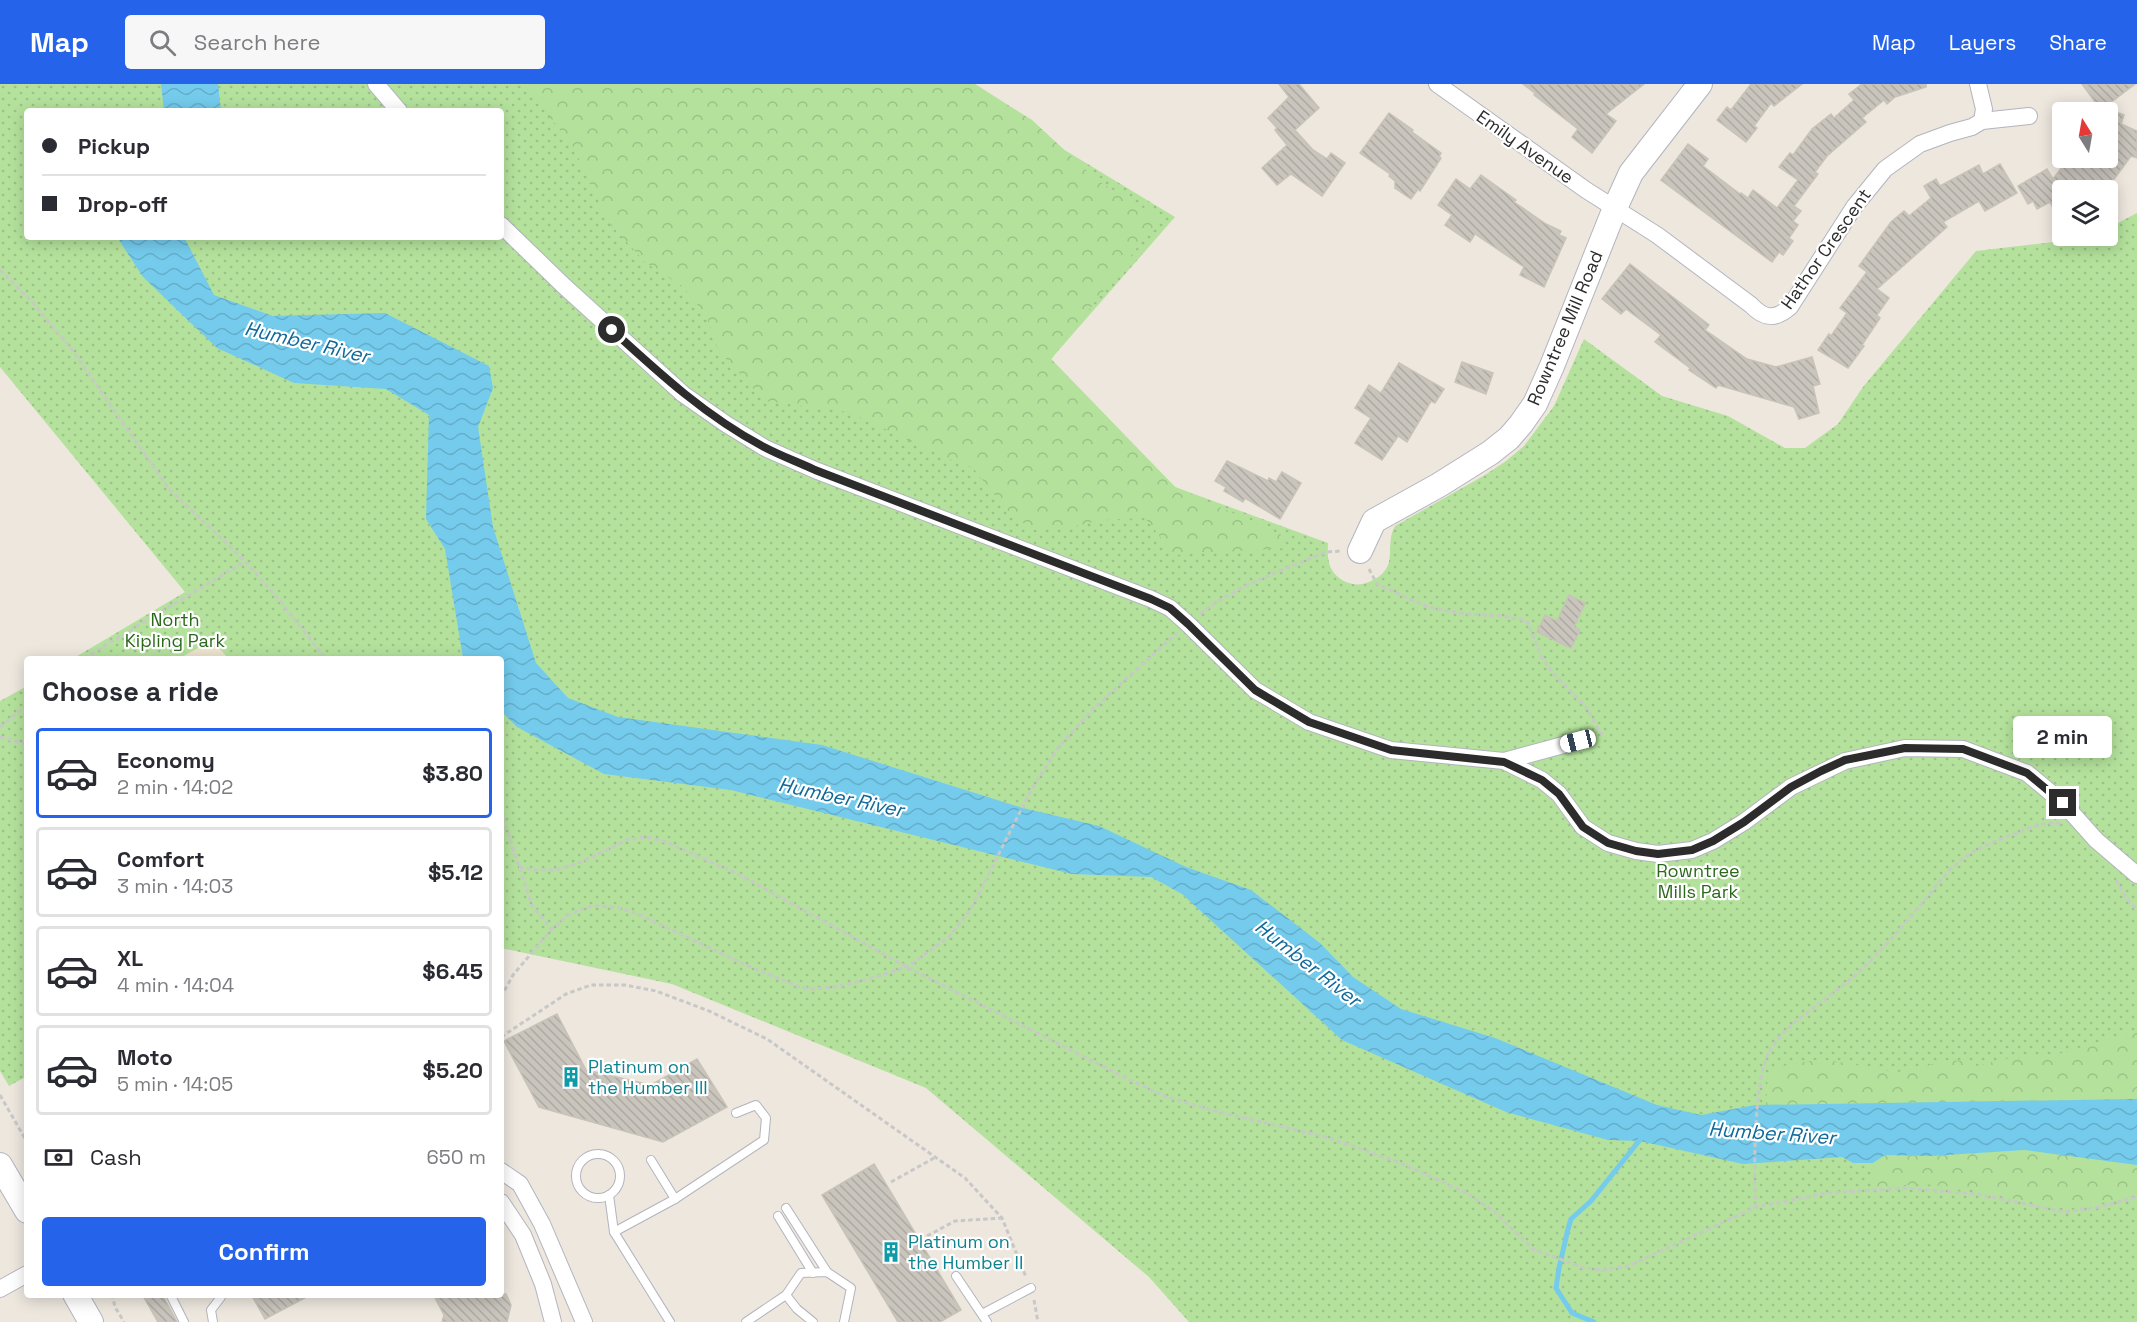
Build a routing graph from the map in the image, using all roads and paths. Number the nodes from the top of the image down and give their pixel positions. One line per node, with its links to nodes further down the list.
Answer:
1 (376, 84): 5 (street)
2 (1437, 84): 8 (street, Emily Avenue)
3 (1700, 84): 8 (street, Rowntree Mill Road)
4 (1978, 84): 7 (street)
5 (396, 108)
6 (2029, 116): 7 (street, Hathor Crescent)
7 (1982, 122): 8 (street, Hathor Crescent)
8 (1615, 208): 11 (street, Rowntree Mill Road)
9 (504, 228): 23 (street)
10 (0, 270): 12 (path)
11 (1360, 551): 13 (path); 19 (path)
12 (245, 561): 15 (path); 16 (path)
13 (1195, 618)
14 (1180, 631): 29 (path)
15 (87, 656)
16 (323, 656)
17 (24, 708): 18 (path)
18 (0, 728)
19 (1602, 735)
20 (0, 737): 22 (path)
21 (1578, 741): 23 (street)
22 (24, 744)
23 (1504, 762): 27 (street)
24 (504, 820): 26 (path)
25 (2067, 825): 46 (path)
26 (519, 867): 28 (path); 29 (path)
27 (2137, 875)
28 (552, 929): 29 (path); 30 (path)
29 (907, 967): 46 (path)
30 (504, 992)
31 (504, 1035): 35 (path)
32 (0, 1095): 34 (path)
33 (736, 1113): 42 (lane)
34 (24, 1137)
35 (934, 1158): 39 (path); 48 (path)
36 (651, 1160): 42 (lane)
37 (0, 1165): 43 (street)
38 (504, 1173): 68 (street)
39 (891, 1182)
40 (609, 1195): 40 (lane); 49 (lane)
41 (2137, 1197): 46 (path)
42 (675, 1199): 49 (lane)
43 (24, 1206)
44 (504, 1206): 67 (street)
45 (786, 1208): 51 (lane)
46 (1756, 1208)
47 (778, 1216): 52 (lane)
48 (1002, 1218): 50 (path); 55 (path)
49 (614, 1232): 69 (lane)
50 (927, 1236)
51 (827, 1272): 52 (lane); 72 (lane)
52 (813, 1273): 57 (lane)
53 (24, 1276): 56 (street)
54 (956, 1276): 62 (lane)
55 (1031, 1288): 62 (lane); 73 (path)
56 (0, 1289)
57 (786, 1295): 70 (lane); 71 (lane)
58 (77, 1298): 63 (street)
59 (113, 1298): 64 (path)
60 (173, 1298): 65 (lane)
61 (220, 1298): 66 (lane)
62 (985, 1318)
63 (91, 1322)
64 (124, 1322)
65 (184, 1322)
66 (213, 1322)
67 (553, 1322)
68 (584, 1322)
69 (670, 1322)
70 (746, 1322)
71 (813, 1322)
72 (844, 1322)
73 (1038, 1322)

